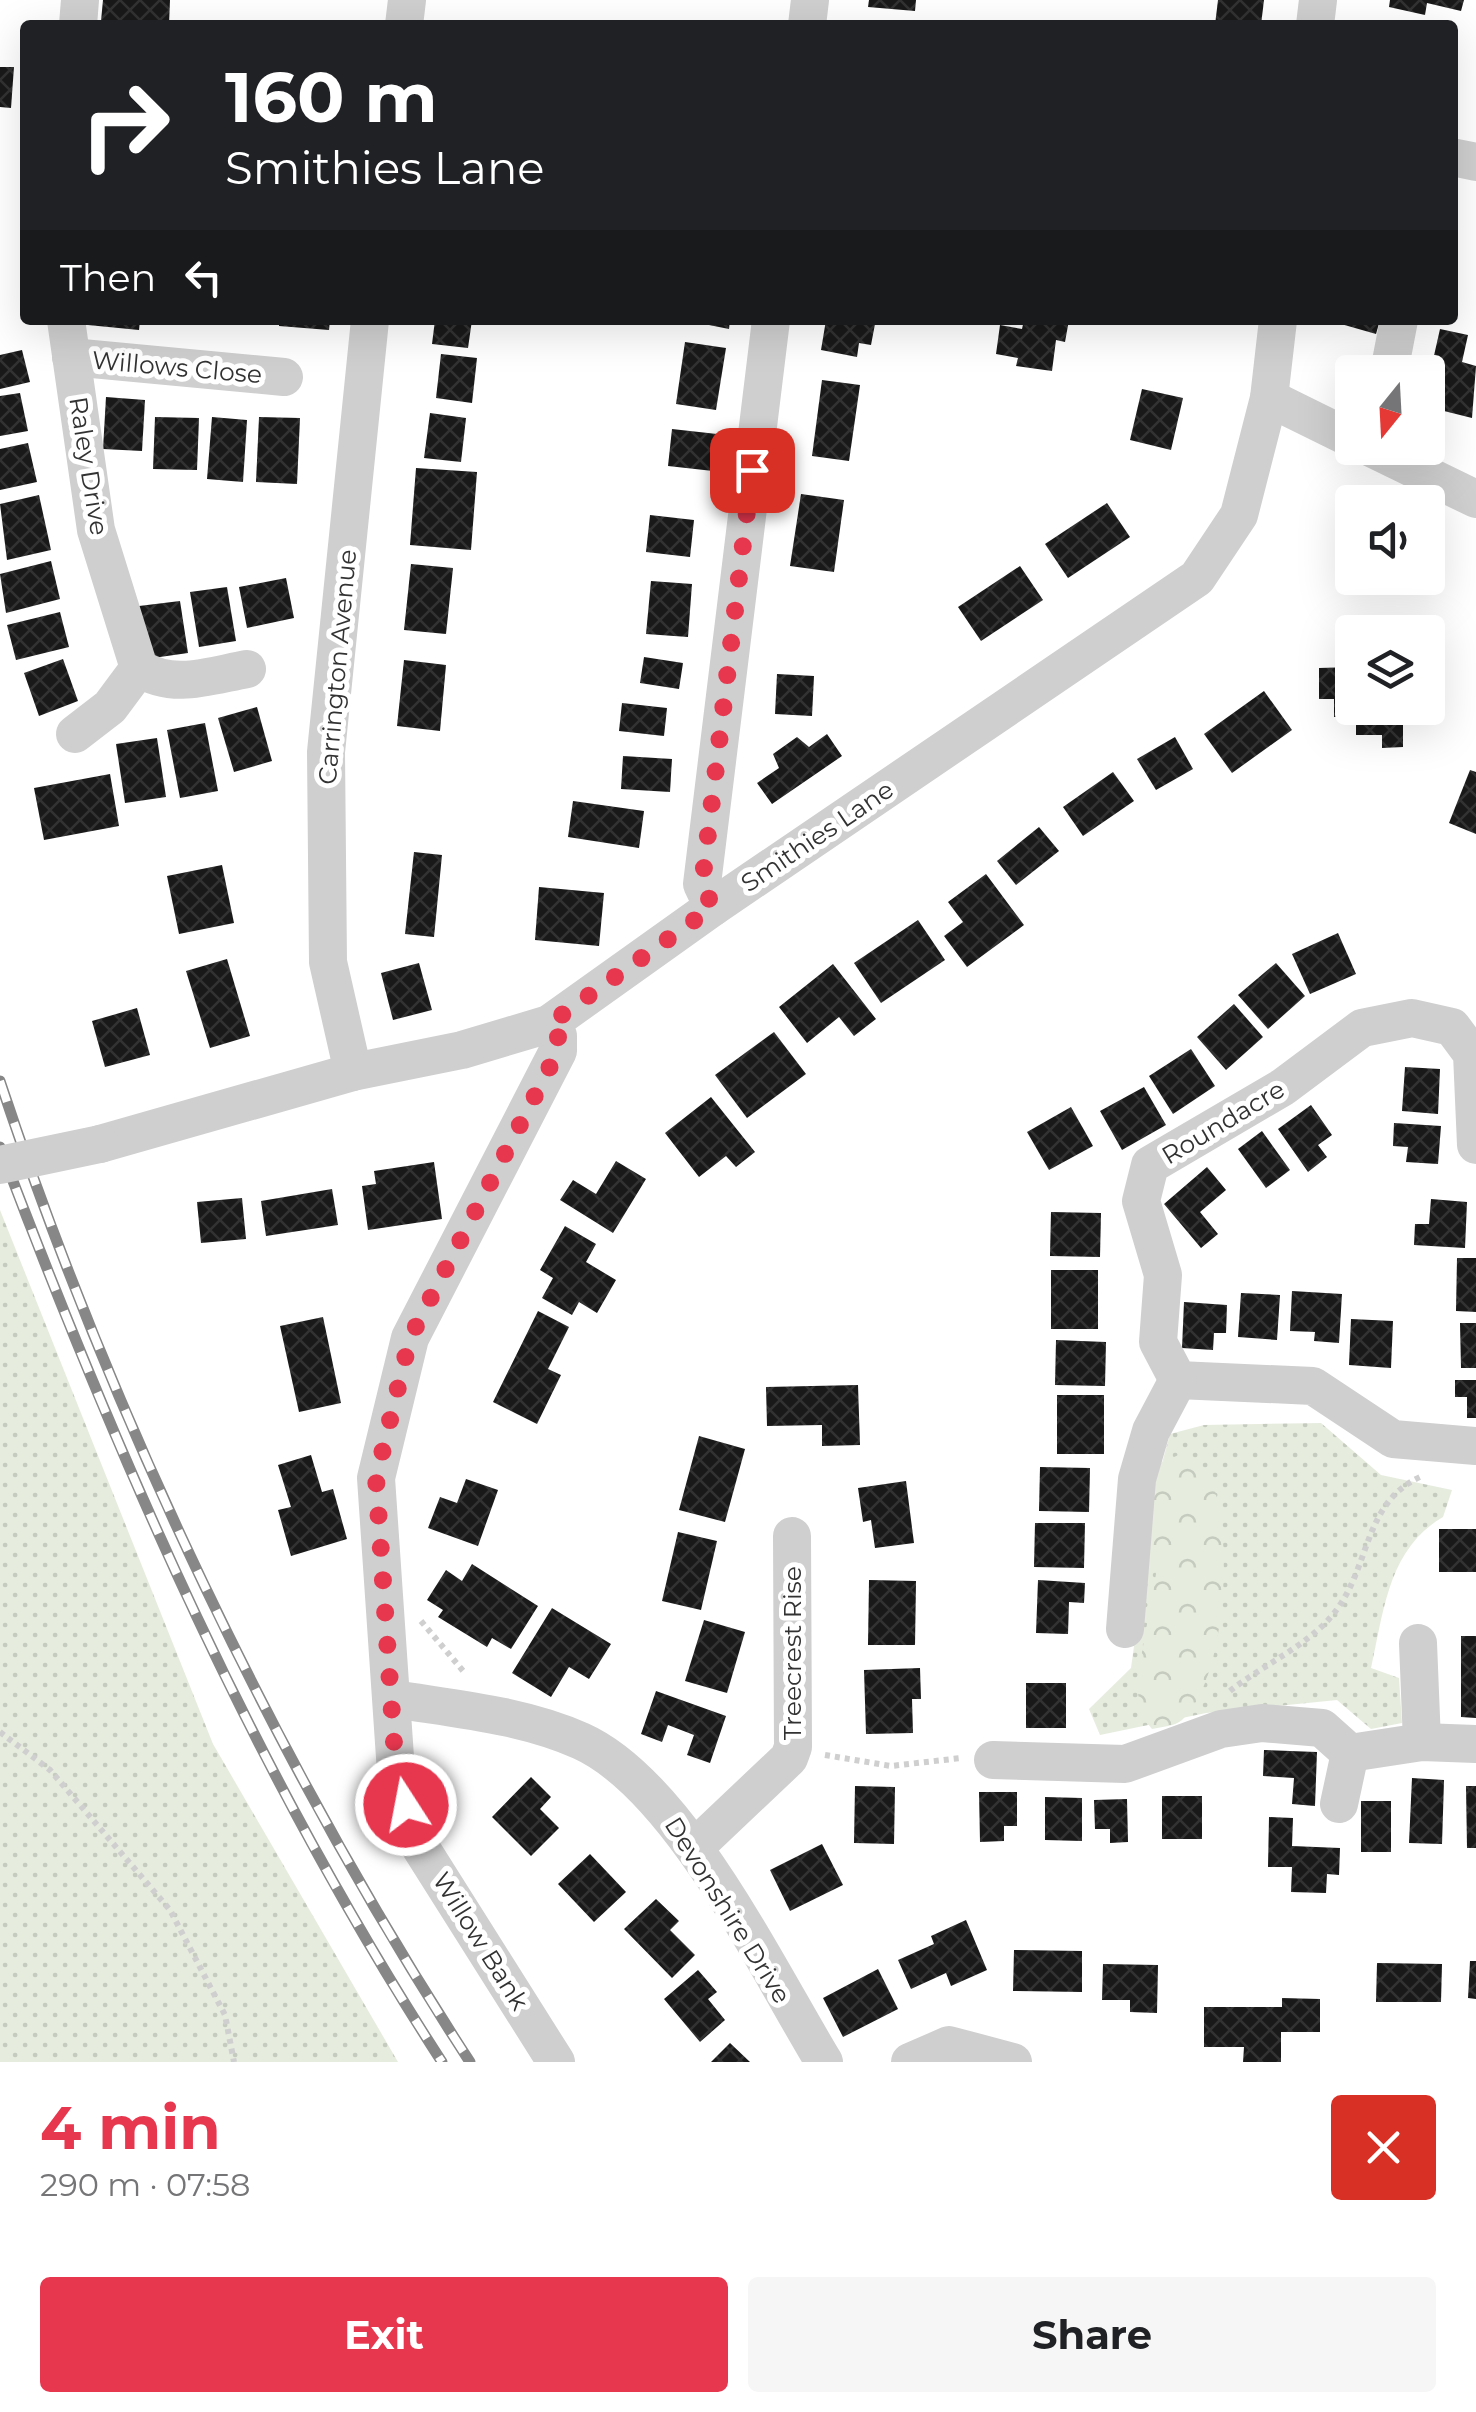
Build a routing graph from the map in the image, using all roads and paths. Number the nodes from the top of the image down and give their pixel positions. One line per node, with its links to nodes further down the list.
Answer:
1 (369, 325): 17 (street, Carrington Avenue)
2 (770, 325): 15 (street)
3 (1277, 325): 8 (street, Smithies Lane)
4 (1398, 325): 6 (street)
5 (69, 338): 7 (street, Willows Close); 12 (street, Raley Drive)
6 (1392, 355)
7 (284, 377)
8 (1269, 398): 9 (street); 15 (street, Smithies Lane)
9 (1335, 430)
10 (1407, 465): 11 (street)
11 (1476, 499)
12 (139, 668): 13 (street); 14 (street)
13 (247, 669)
14 (75, 734)
15 (713, 907): 16 (street, Smithies Lane)
16 (549, 1024): 17 (street, Smithies Lane); 24 (street, Willow Bank)
17 (353, 1072): 19 (street, Smithies Lane, bridge)
18 (1476, 1145): 20 (street, Roundacre)
19 (0, 1165)
20 (1178, 1380): 21 (street); 25 (street)
21 (1476, 1446)
22 (1427, 1474): 27 (path)
23 (792, 1536): 37 (street, Treecrest Rise)
24 (384, 1578): 28 (street, Willow Bank); 29 (path)
25 (1125, 1630)
26 (1418, 1643): 31 (street)
27 (1246, 1678)
28 (394, 1699): 29 (street, Devonshire Drive); 39 (street, Willow Bank)
29 (501, 1716): 37 (street, Devonshire Drive)
30 (0, 1732): 38 (path)
31 (1422, 1742): 32 (street); 33 (street)
32 (1476, 1744)
33 (1350, 1753): 35 (street); 36 (street)
34 (830, 1756): 35 (path)
35 (977, 1759)
36 (1339, 1804)
37 (694, 1848): 40 (street, Devonshire Drive)
38 (234, 2062)
39 (556, 2062)
40 (824, 2062)
41 (910, 2062): 42 (street)
42 (1013, 2062)

